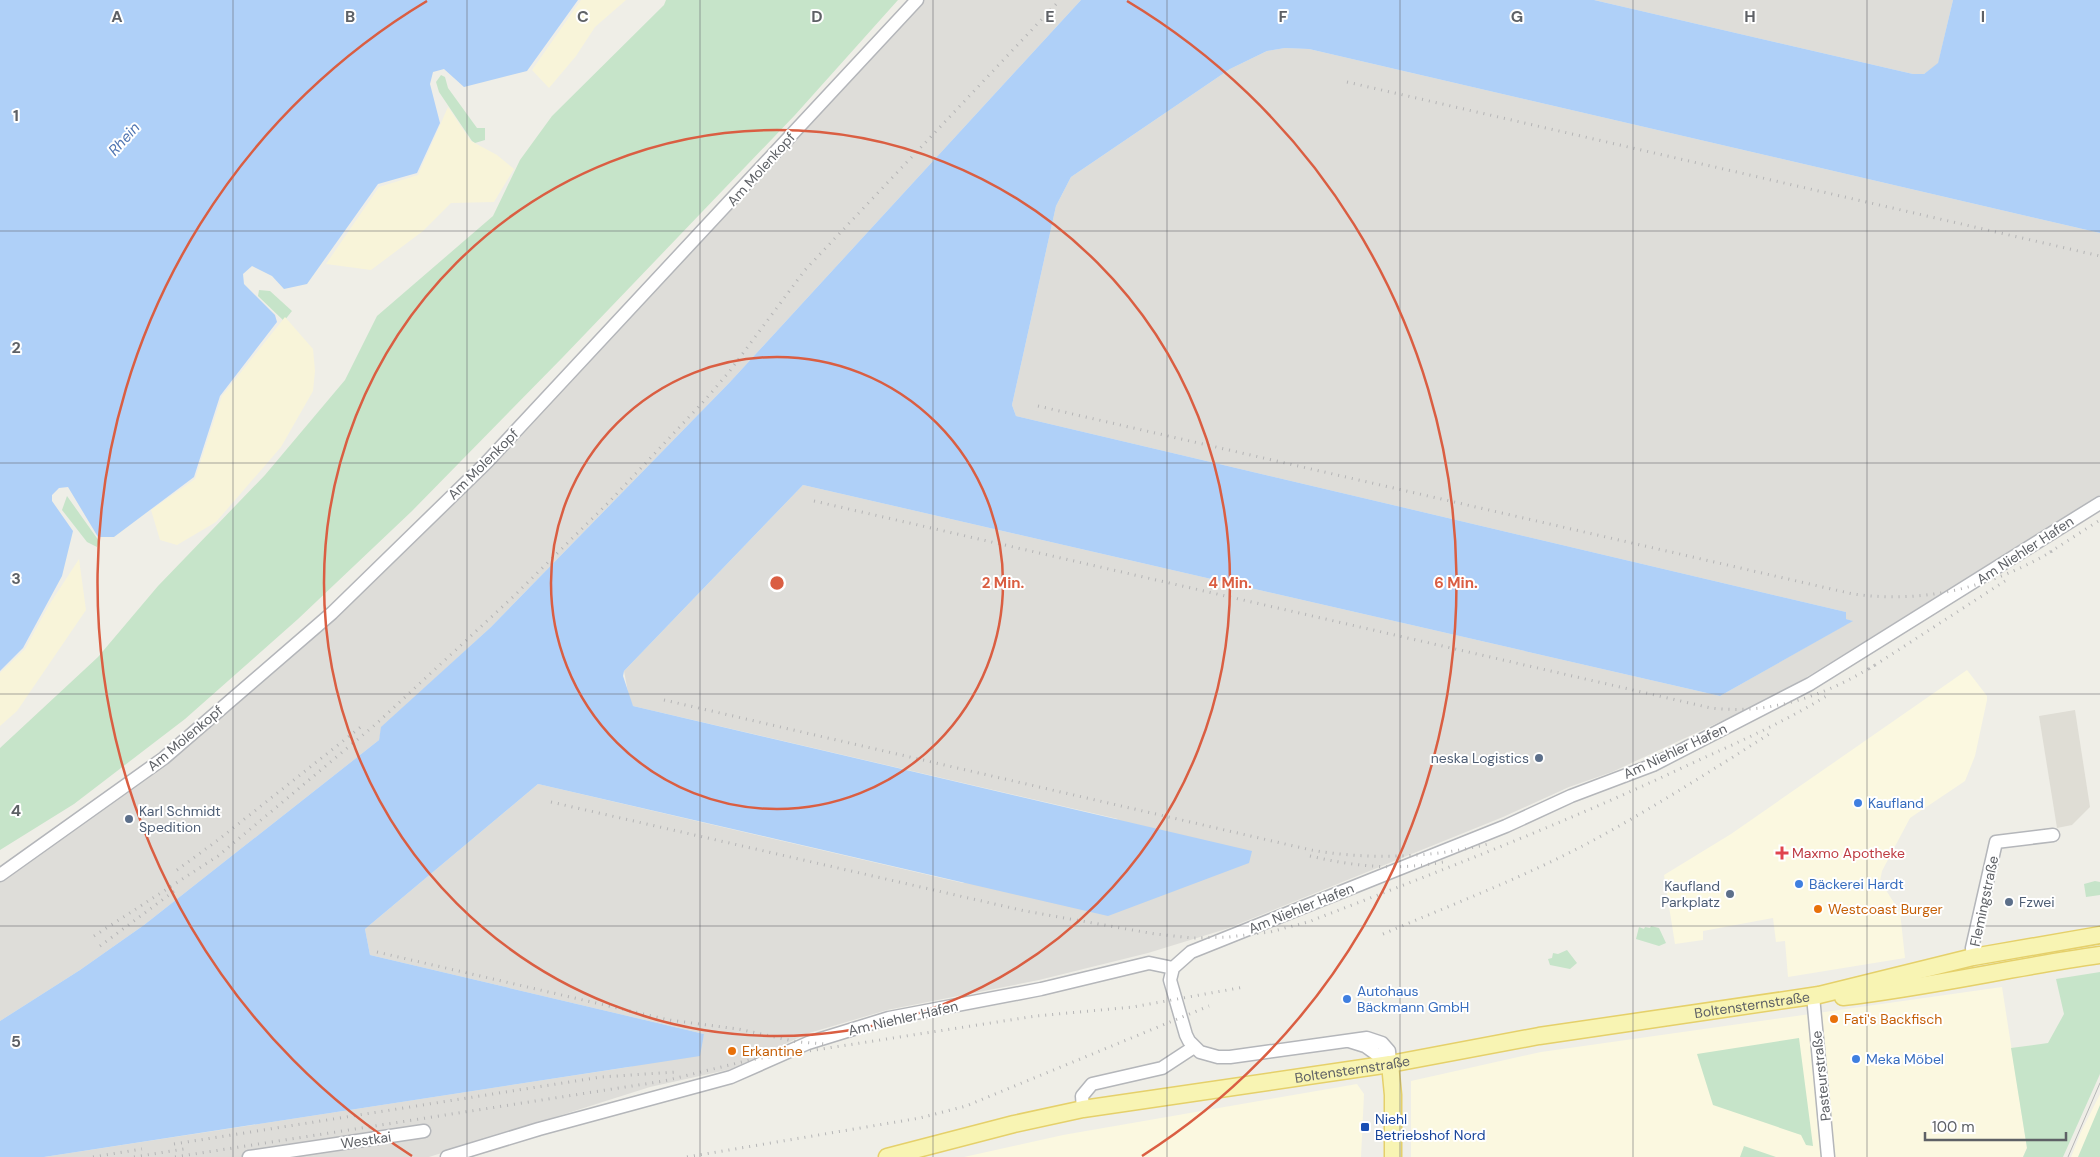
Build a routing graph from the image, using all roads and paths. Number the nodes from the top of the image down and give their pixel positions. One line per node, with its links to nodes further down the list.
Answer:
1 (917, 0): 4 (street, Am Molenkopf)
2 (2100, 502): 8 (street, Am Niehler Hafen)
3 (2053, 834): 7 (street, Flemingstraße)
4 (0, 875)
5 (2100, 934): 7 (main road, Boltensternstraße)
6 (2098, 955): 9 (main road, Boltensternstraße)
7 (1972, 957): 9 (main road, Boltensternstraße)
8 (1173, 968): 10 (street); 15 (street, Am Niehler Hafen)
9 (1816, 995): 11 (main road, Boltensternstraße); 18 (street, Pasteurstraße)
10 (1194, 1047): 11 (street); 12 (street)
11 (1390, 1064): 12 (main road, Boltensternstraße); 17 (main road)
12 (1083, 1109): 16 (main road, Boltensternstraße)
13 (424, 1131): 14 (street, Westkai)
14 (249, 1157)
15 (447, 1157)
16 (887, 1157)
17 (1393, 1157)
18 (1828, 1157)

